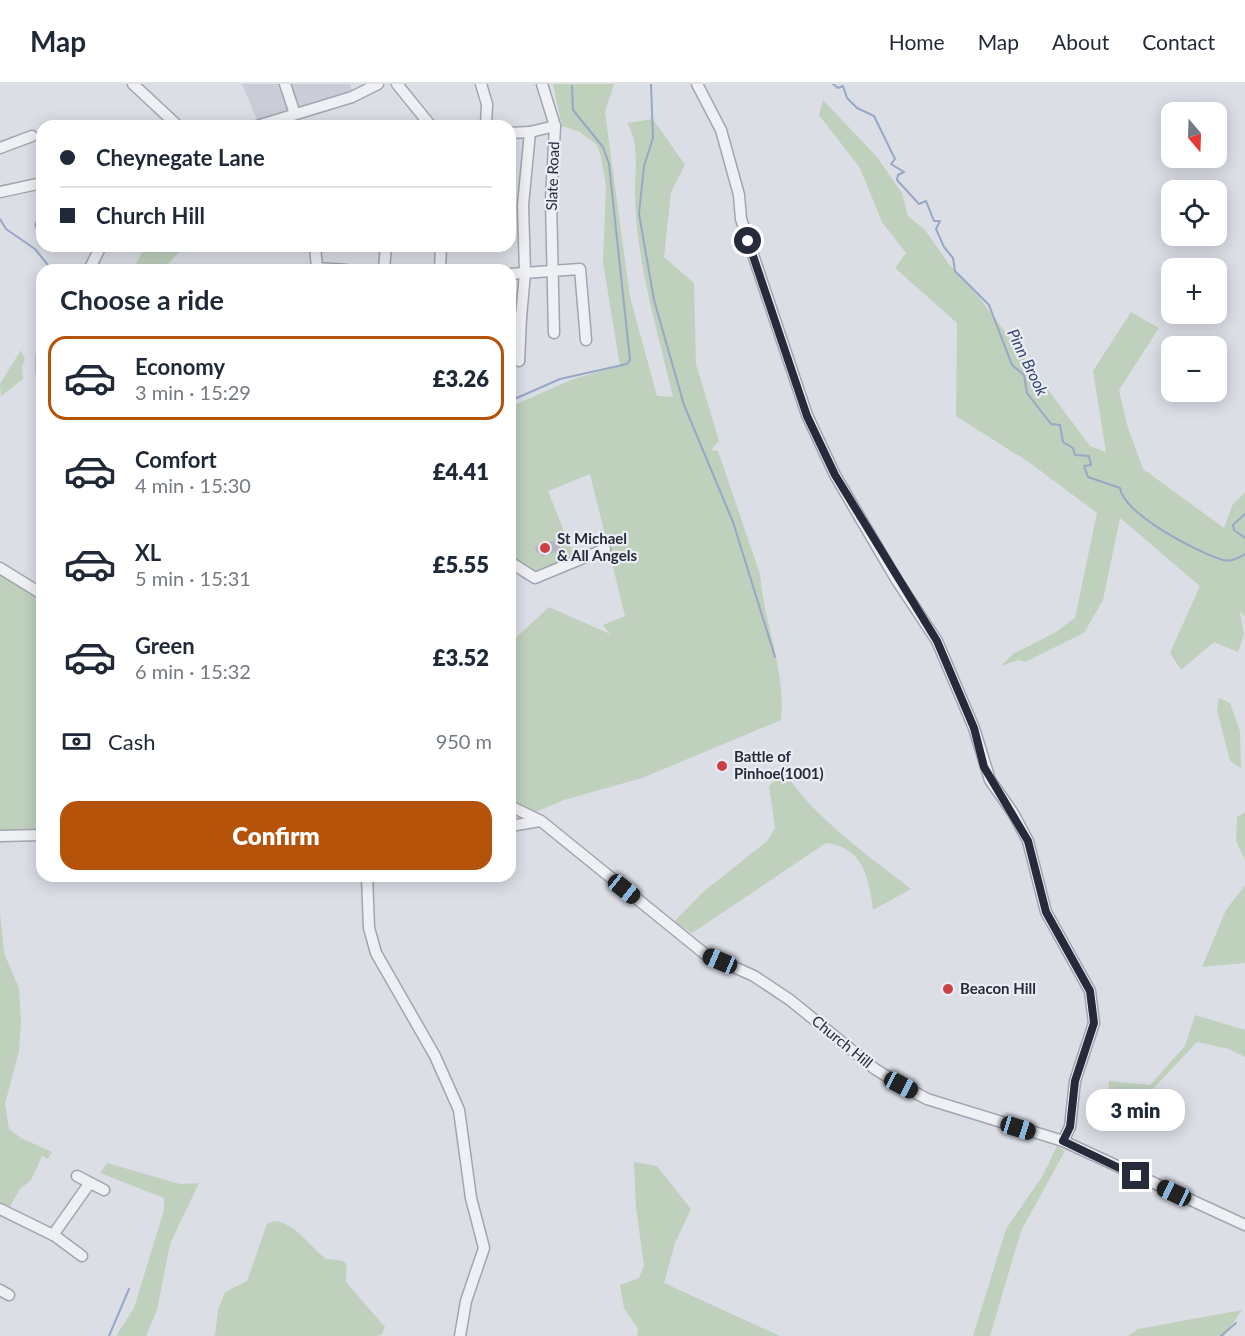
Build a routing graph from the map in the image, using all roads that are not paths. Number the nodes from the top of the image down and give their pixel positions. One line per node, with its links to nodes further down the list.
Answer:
1 (133, 84): 9 (street)
2 (285, 84): 8 (street)
3 (378, 84): 8 (street)
4 (397, 84): 11 (street)
5 (481, 84): 12 (street)
6 (542, 84): 13 (street, Slate Road)
7 (697, 84): 37 (street)
8 (295, 114): 10 (street)
9 (172, 120)
10 (276, 120)
11 (426, 120)
12 (486, 120)
13 (555, 126): 14 (street); 20 (street, Slate Road)
14 (530, 132): 15 (street); 22 (street)
15 (516, 133)
16 (32, 136): 17 (street)
17 (0, 148)
18 (36, 184): 19 (street)
19 (0, 192)
20 (552, 271): 22 (street); 24 (street, Slate Road); 25 (street)
21 (516, 273): 22 (street)
22 (525, 273): 23 (street)
23 (517, 321): 26 (street)
24 (554, 333)
25 (586, 340)
26 (519, 361)
27 (605, 549): 28 (street)
28 (516, 566)
29 (0, 568): 30 (street)
30 (36, 590)
31 (516, 809): 32 (street, Church Hill)
32 (541, 821): 33 (street); 37 (street, Church Hill)
33 (516, 825)
34 (0, 836): 35 (street)
35 (36, 836)
36 (367, 882): 45 (street)
37 (1063, 1141): 42 (street, Church Hill)
38 (77, 1176): 39 (street)
39 (89, 1184): 40 (street); 43 (street)
40 (104, 1190)
41 (0, 1209): 43 (street)
42 (1245, 1224)
43 (53, 1235): 44 (street)
44 (82, 1256)
45 (460, 1336)

